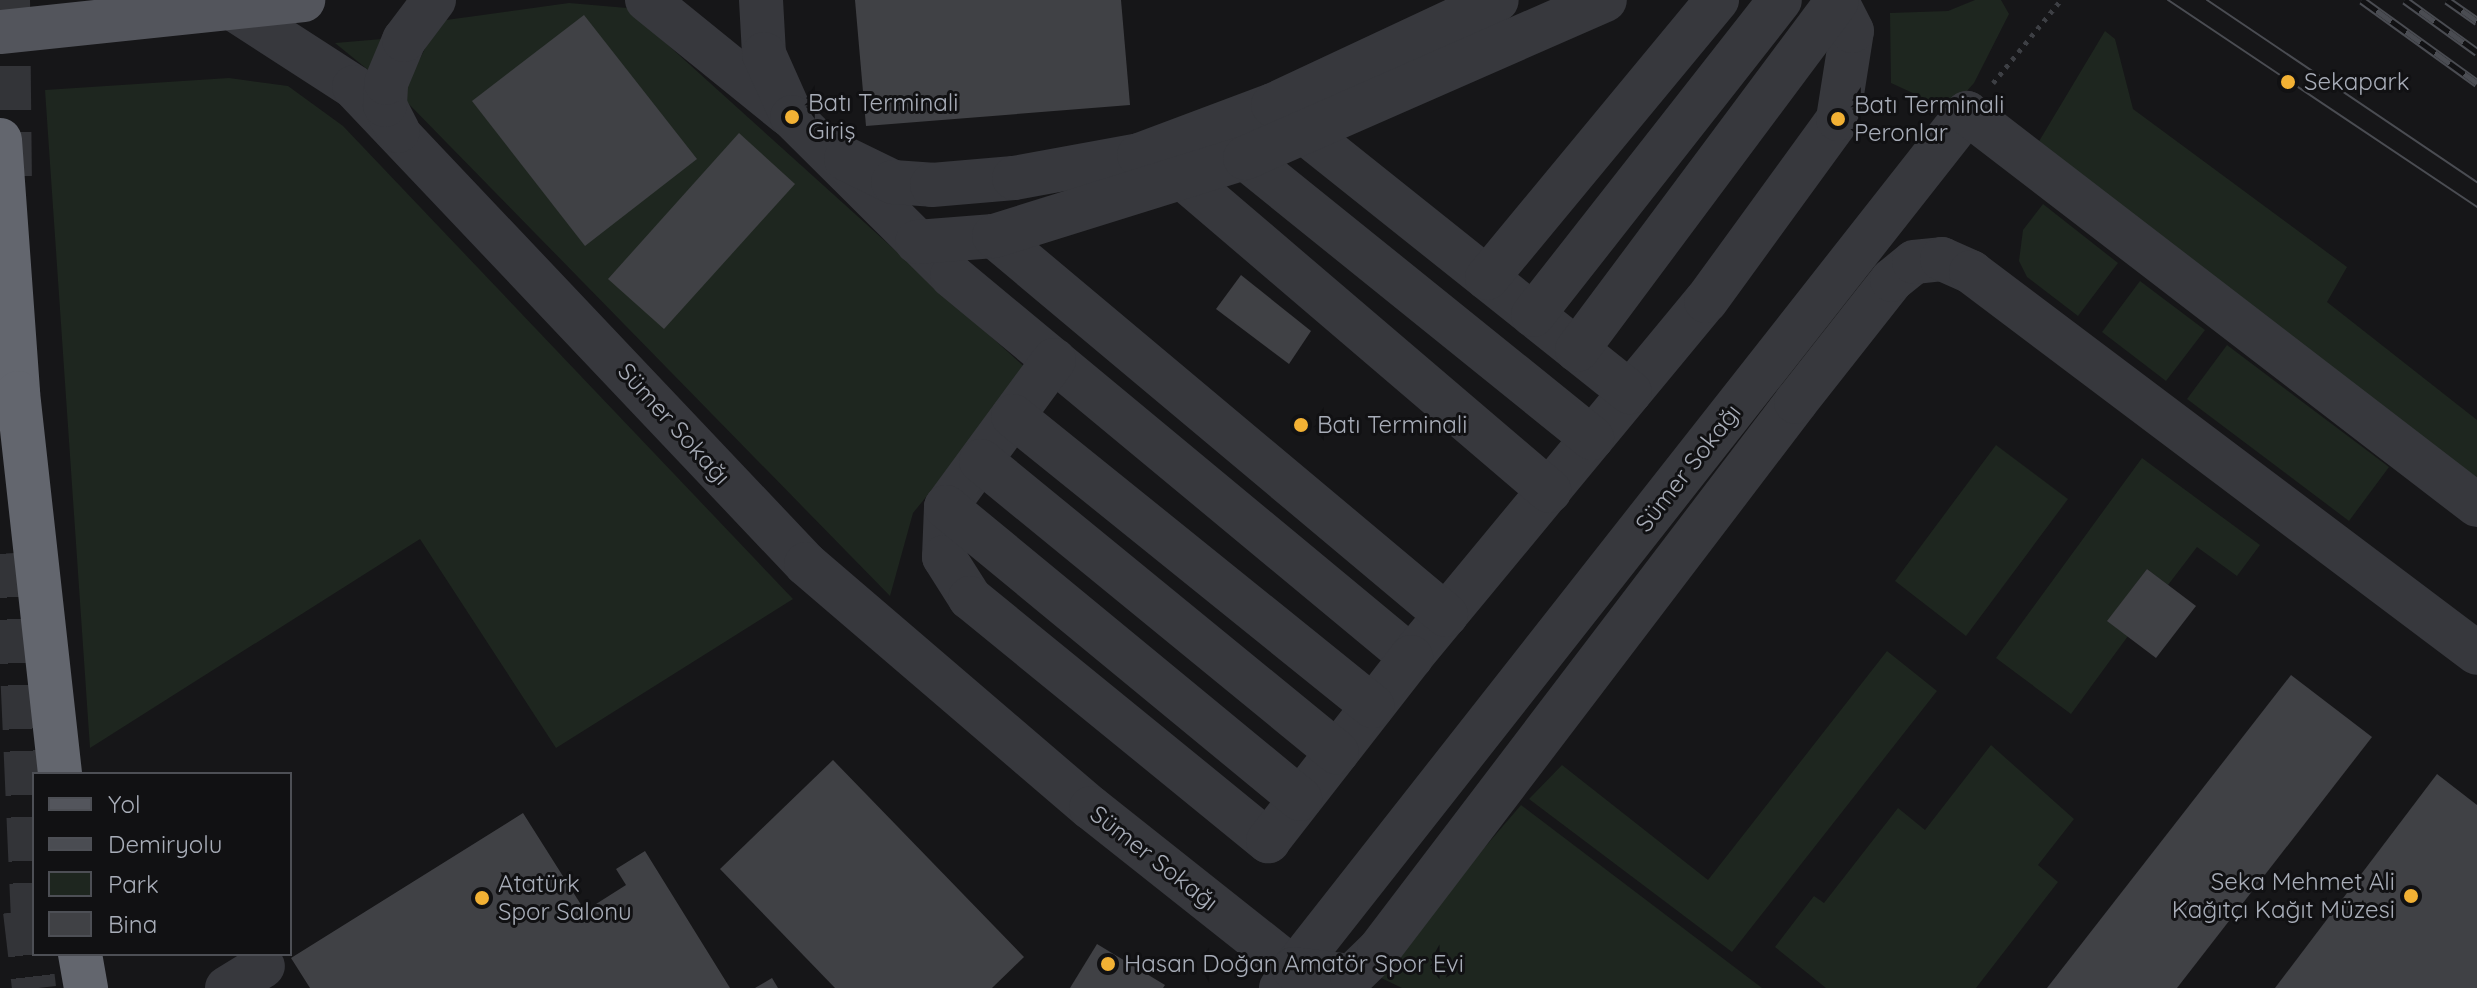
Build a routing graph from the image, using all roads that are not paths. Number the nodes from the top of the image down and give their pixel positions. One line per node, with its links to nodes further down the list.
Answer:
1 (303, 0): 10 (main road)
2 (434, 0): 13 (street)
3 (647, 0): 12 (street)
4 (761, 0): 12 (street)
5 (1497, 0): 12 (street)
6 (1605, 0): 14 (street)
7 (1717, 0): 21 (street)
8 (1780, 0): 22 (street)
9 (1836, 1): 23 (street); 25 (street)
10 (231, 4): 11 (main road); 13 (street, Sümer Sokağı)
11 (0, 32)
12 (792, 117): 20 (street)
13 (398, 131): 38 (street, Sümer Sokağı)
14 (1304, 132): 16 (street); 21 (street)
15 (0, 140): 18 (highway)
16 (1245, 158): 17 (street); 27 (street)
17 (1183, 178): 19 (street); 29 (street)
18 (1, 185): 36 (highway)
19 (994, 236): 20 (street); 31 (street)
20 (917, 242): 24 (street)
21 (1487, 278): 22 (street)
22 (1533, 315): 23 (street)
23 (1577, 350): 25 (street)
24 (1054, 360): 26 (street); 33 (street)
25 (1630, 392): 27 (street)
26 (1013, 416): 28 (street); 34 (street)
27 (1592, 438): 29 (street)
28 (981, 461): 35 (street); 35 (street)
29 (1549, 491): 31 (street)
30 (2477, 505): 38 (street, Sümer Sokağı)
31 (1446, 615): 33 (street)
32 (2472, 638): 39 (street)
33 (1411, 657): 34 (street)
34 (1373, 706): 35 (street)
35 (1337, 752)
36 (60, 772)
37 (80, 956): 40 (highway)
38 (1287, 978): 39 (street)
39 (1364, 982)
40 (86, 988)

